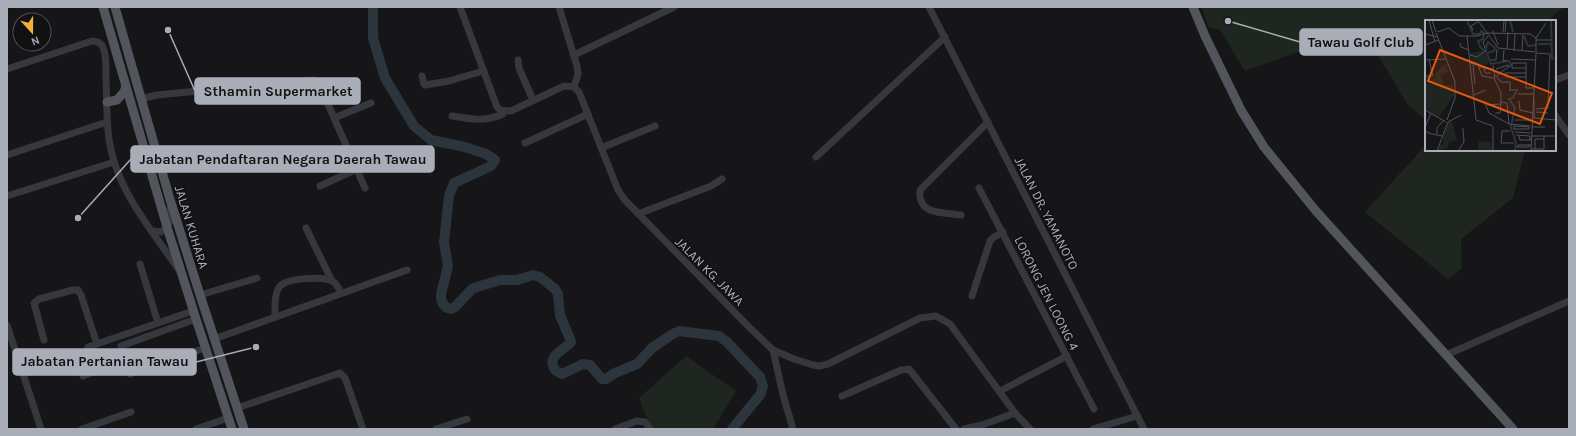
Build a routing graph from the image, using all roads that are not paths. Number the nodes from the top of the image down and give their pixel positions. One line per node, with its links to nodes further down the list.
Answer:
1 (103, 7): 16 (main road, JALAN KUHARA)
2 (460, 7): 12 (street)
3 (559, 7): 9 (street)
4 (674, 7): 9 (street)
5 (929, 7): 8 (street, JALAN DR. YAMANOTO)
6 (1193, 7): 68 (main road)
7 (117, 8): 21 (main road, JALAN KUHARA)
8 (945, 38): 28 (street, JALAN DR. YAMANOTO); 34 (street)
9 (574, 55): 17 (street)
10 (518, 60): 18 (street)
11 (7, 69): 19 (street)
12 (483, 71): 14 (street); 22 (street)
13 (1569, 75): 15 (street)
14 (422, 76)
15 (1556, 80)
16 (126, 86): 19 (main road); 45 (main road, JALAN KUHARA)
17 (574, 87): 18 (street); 23 (street, JALAN KG. JAWA)
18 (533, 100): 22 (street)
19 (107, 102): 27 (street)
20 (371, 103): 26 (street)
21 (142, 104): 26 (street); 42 (main road, JALAN KUHARA)
22 (504, 111): 24 (street)
23 (588, 114): 31 (street); 32 (street, JALAN KG. JAWA)
24 (452, 116)
25 (1556, 116): 30 (street)
26 (334, 118): 36 (street)
27 (107, 122): 33 (street); 35 (street)
28 (988, 122): 44 (street); 78 (street, JALAN DR. YAMANOTO)
29 (655, 126): 32 (street)
30 (1569, 135)
31 (525, 143)
32 (601, 148): 43 (street, JALAN KG. JAWA)
33 (7, 155)
34 (816, 157)
35 (114, 162): 41 (street); 47 (street)
36 (357, 169): 38 (street); 39 (street)
37 (722, 179): 43 (street)
38 (320, 186)
39 (365, 188)
40 (979, 188): 48 (street, LORONG JEN LOONG 4)
41 (7, 196)
42 (169, 196): 45 (street); 55 (main road, JALAN KUHARA)
43 (638, 214): 67 (street, JALAN KG. JAWA)
44 (961, 215)
45 (167, 227): 47 (street); 51 (main road, JALAN KUHARA)
46 (306, 228): 53 (street)
47 (152, 231): 51 (street)
48 (1003, 232): 56 (street); 69 (street, LORONG JEN LOONG 4)
49 (140, 264): 60 (street)
50 (407, 270): 54 (street)
51 (182, 276): 58 (main road, JALAN KUHARA)
52 (257, 278): 55 (street)
53 (332, 281): 54 (street); 59 (street)
54 (341, 293): 59 (street)
55 (200, 295): 62 (main road, JALAN KUHARA)
56 (972, 296)
57 (1569, 301): 68 (street)
58 (194, 315): 60 (street); 65 (street); 66 (main road, JALAN KUHARA)
59 (275, 317): 62 (street)
60 (158, 323): 64 (street)
61 (7, 325): 82 (street)
62 (214, 339): 74 (main road, JALAN KUHARA)
63 (44, 340): 64 (street)
64 (97, 344): 71 (street)
65 (121, 346)
66 (205, 348): 70 (street); 79 (main road, JALAN KUHARA)
67 (774, 350): 72 (street, JALAN KG. JAWA); 81 (street)
68 (1446, 355): 96 (main road)
69 (1067, 356): 72 (street); 75 (street, LORONG JEN LOONG 4)
70 (130, 374)
71 (83, 376)
72 (1000, 391): 77 (street, JALAN KG. JAWA)
73 (842, 396): 91 (street)
74 (237, 408): 86 (main road, JALAN KUHARA); 87 (street)
75 (1094, 409)
76 (131, 412): 83 (street)
77 (1015, 413): 92 (street); 93 (street, JALAN KG. JAWA)
78 (1137, 416): 94 (street); 95 (street, JALAN DR. YAMANOTO)
79 (228, 418): 84 (street); 85 (main road, JALAN KUHARA)
80 (467, 418): 88 (street)
81 (791, 428)
82 (41, 429)
83 (82, 429)
84 (196, 429)
85 (232, 429)
86 (244, 429)
87 (363, 429)
88 (436, 429)
89 (615, 429): 90 (street)
90 (650, 429)
91 (956, 429)
92 (964, 429)
93 (1030, 429)
94 (1093, 429)
95 (1144, 429)
96 (1513, 429)

